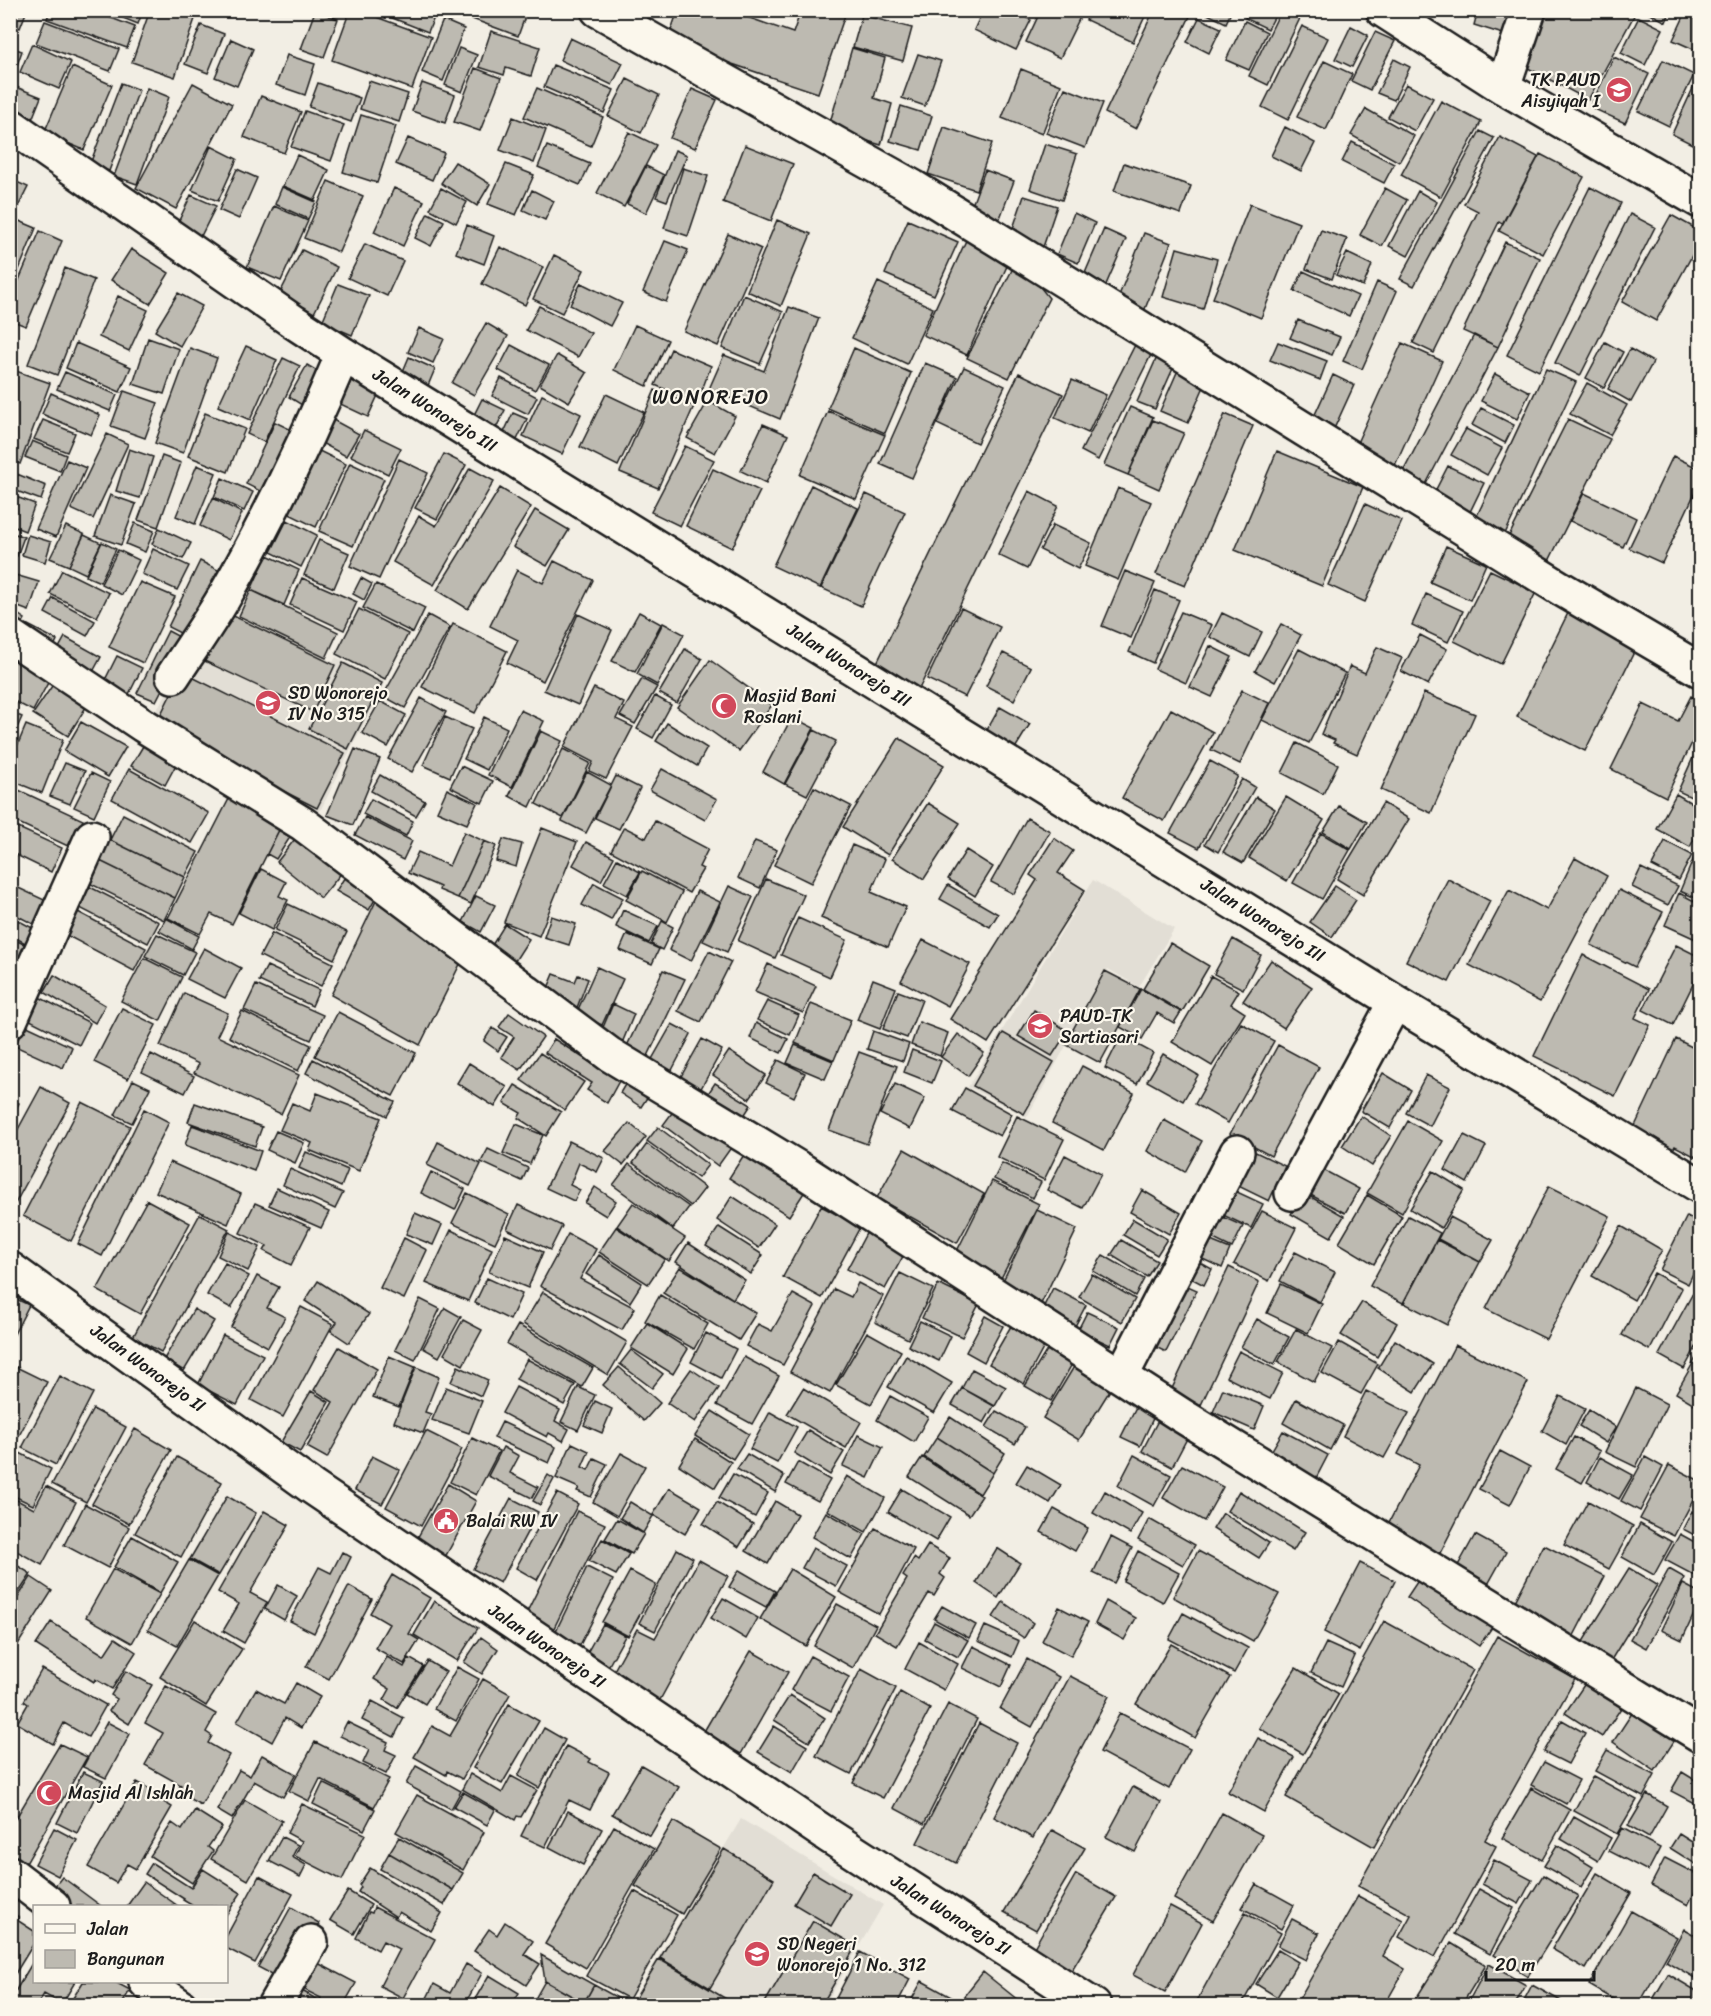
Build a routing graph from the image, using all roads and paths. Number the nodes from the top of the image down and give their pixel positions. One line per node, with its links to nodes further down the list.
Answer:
1 (598, 10): 9 (street)
2 (1383, 10): 4 (street)
3 (1529, 10): 4 (street)
4 (1503, 87): 6 (street)
5 (10, 125): 7 (street, Jalan Wonorejo III)
6 (1701, 201)
7 (343, 354): 10 (street); 12 (street, Jalan Wonorejo III)
8 (10, 636): 18 (street)
9 (1701, 670)
10 (173, 676)
11 (92, 837): 13 (street)
12 (1395, 1002): 15 (street, Jalan Wonorejo III); 16 (street)
13 (10, 1021)
14 (1237, 1152): 18 (street)
15 (1701, 1186)
16 (1292, 1193)
17 (10, 1269): 26 (street, Jalan Wonorejo II)
18 (1122, 1376): 19 (street)
19 (1701, 1735)
20 (10, 1873): 21 (street)
21 (52, 1905)
22 (311, 1942): 25 (street)
23 (146, 1991): 24 (street)
24 (180, 2006)
25 (274, 2006)
26 (1094, 2006)

